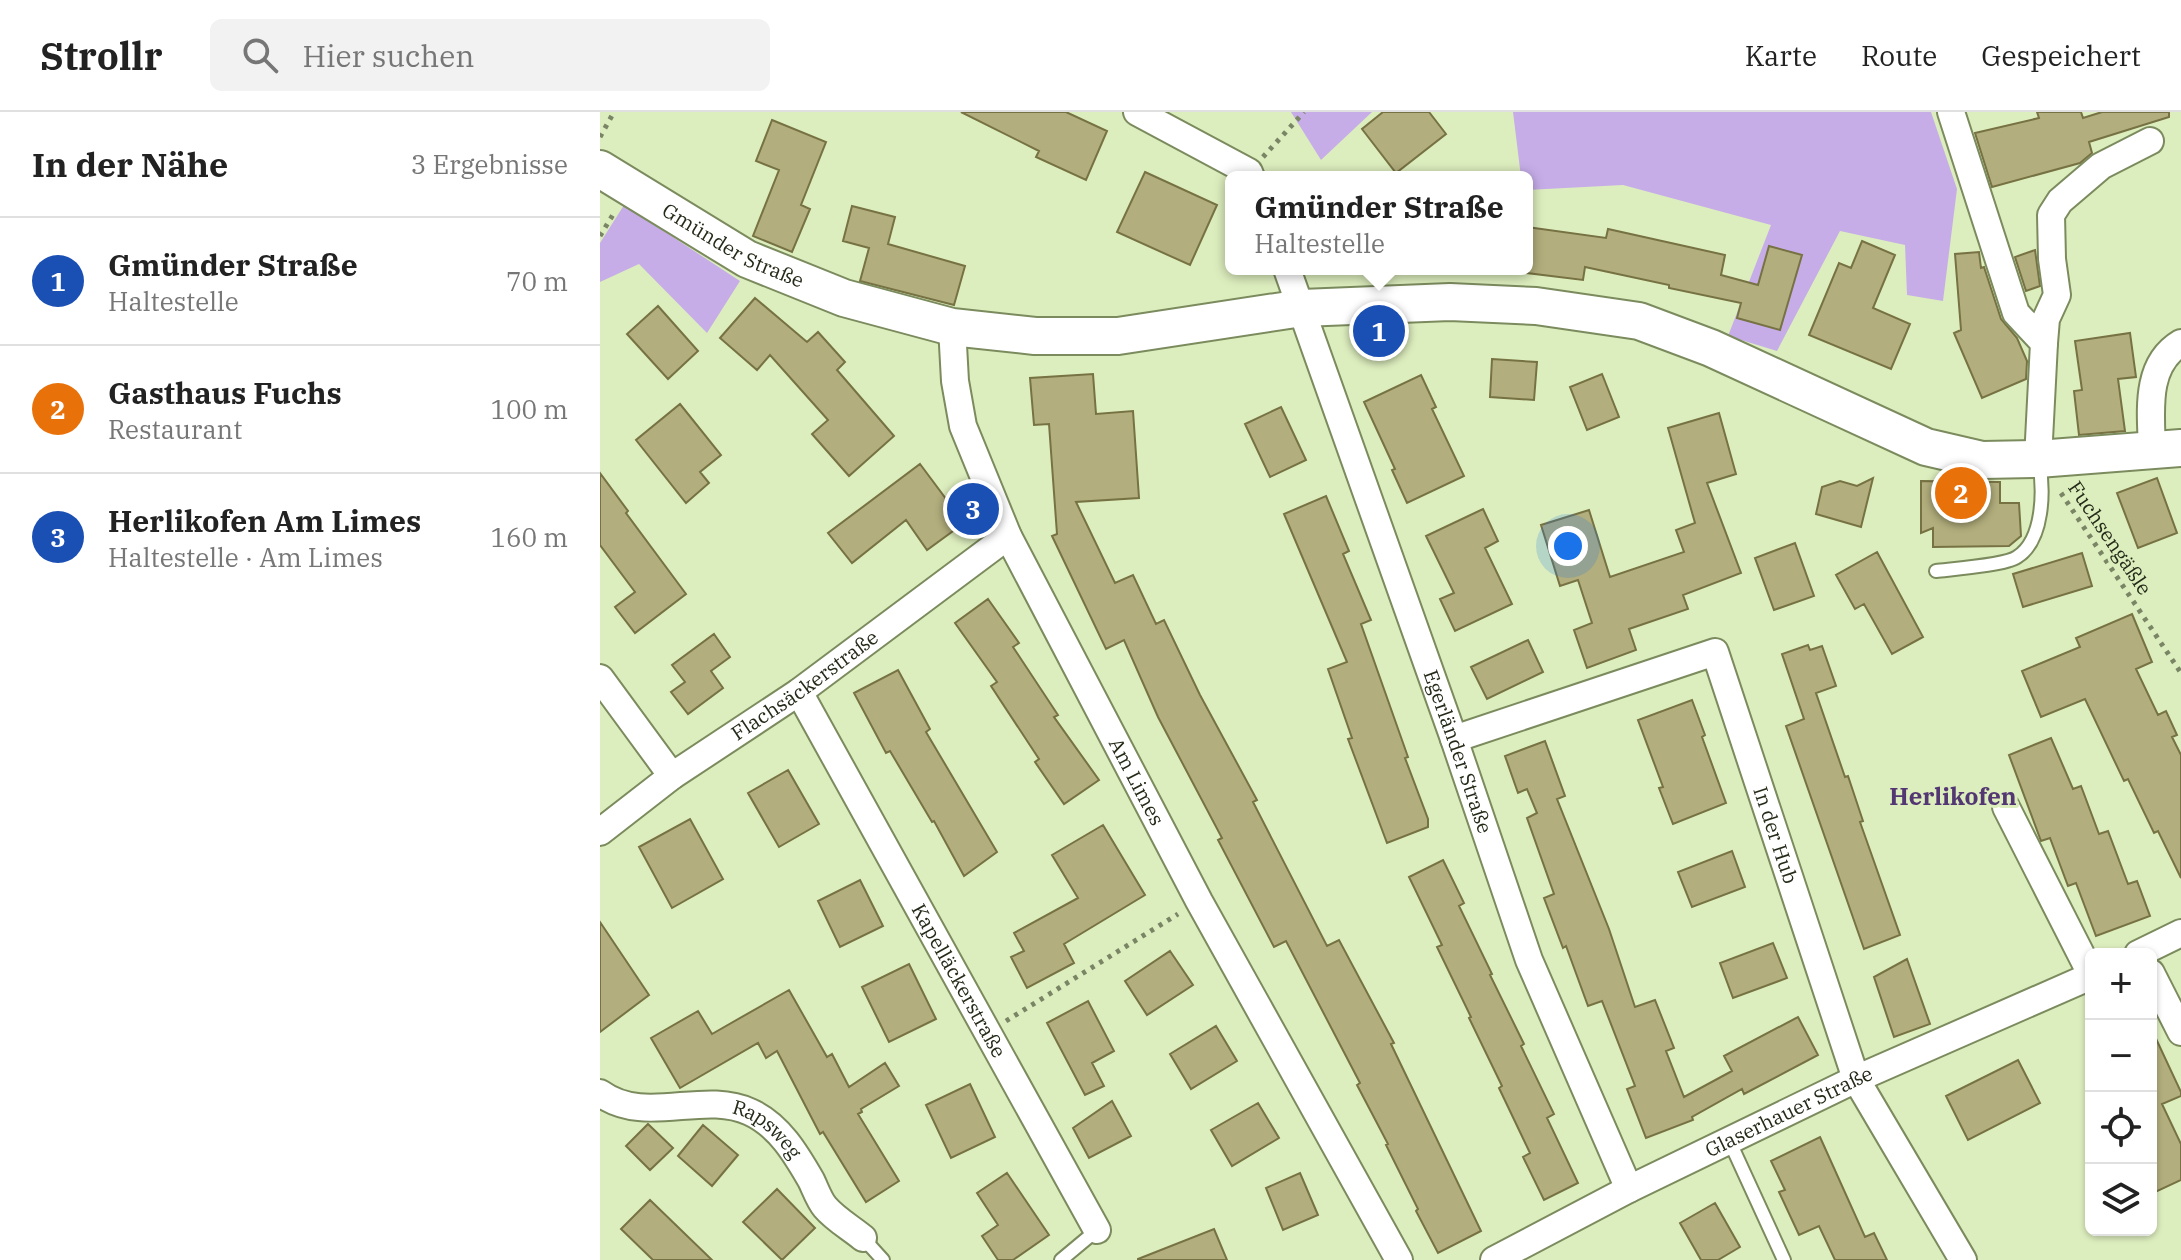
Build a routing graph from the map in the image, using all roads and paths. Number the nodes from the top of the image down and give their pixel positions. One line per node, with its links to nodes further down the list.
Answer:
1 (614, 112): 5 (path)
2 (1137, 112): 8 (street)
3 (1304, 112): 9 (path)
4 (1951, 112): 13 (street)
5 (600, 137)
6 (2150, 141): 13 (street)
7 (600, 169): 12 (main road, Gmünder Straße)
8 (1245, 171)
9 (1253, 171)
10 (1289, 275): 11 (street, Egerländer Straße)
11 (1302, 308): 12 (main road, Gmünder Straße); 16 (main road, Gmünder Straße); 22 (street, Egerländer Straße)
12 (952, 327): 17 (street, Am Limes)
13 (2044, 343): 16 (street)
14 (2181, 343): 15 (street)
15 (2167, 449): 16 (main road, Gmünder Straße)
16 (2038, 459): 18 (lane); 19 (path, Fuchsengäßle)
17 (1008, 536): 21 (street, Flachsäckerstraße); 26 (street, Am Limes)
18 (1936, 571)
19 (2181, 673)
20 (600, 678): 23 (street)
21 (799, 692): 23 (street, Flachsäckerstraße); 33 (street, Kapelläckerstraße)
22 (1454, 739): 34 (street, In der Hub); 37 (street, Egerländer Straße)
23 (672, 776): 25 (street, Flachsäckerstraße)
24 (2006, 807): 29 (street, Glaserhauer Straße)
25 (600, 832)
26 (1199, 901): 33 (path); 42 (street, Am Limes)
27 (2181, 933): 28 (street)
28 (2157, 949)
29 (2085, 963)
30 (2085, 978): 34 (street, Glaserhauer Straße)
31 (2157, 986): 32 (street)
32 (2181, 1032)
33 (987, 1033): 38 (street, Kapelläckerstraße)
34 (1856, 1079): 36 (street, Glaserhauer Straße); 45 (street, In der Hub)
35 (600, 1093): 39 (street, Rapsweg)
36 (1729, 1140): 37 (street, Glaserhauer Straße); 44 (lane)
37 (1629, 1189): 43 (street, Glaserhauer Straße)
38 (1097, 1230): 41 (lane, Kapelläckerstraße)
39 (863, 1238): 40 (lane, Rapsweg)
40 (883, 1260)
41 (1061, 1260)
42 (1399, 1260)
43 (1494, 1260)
44 (1784, 1260)
45 (1963, 1260)

